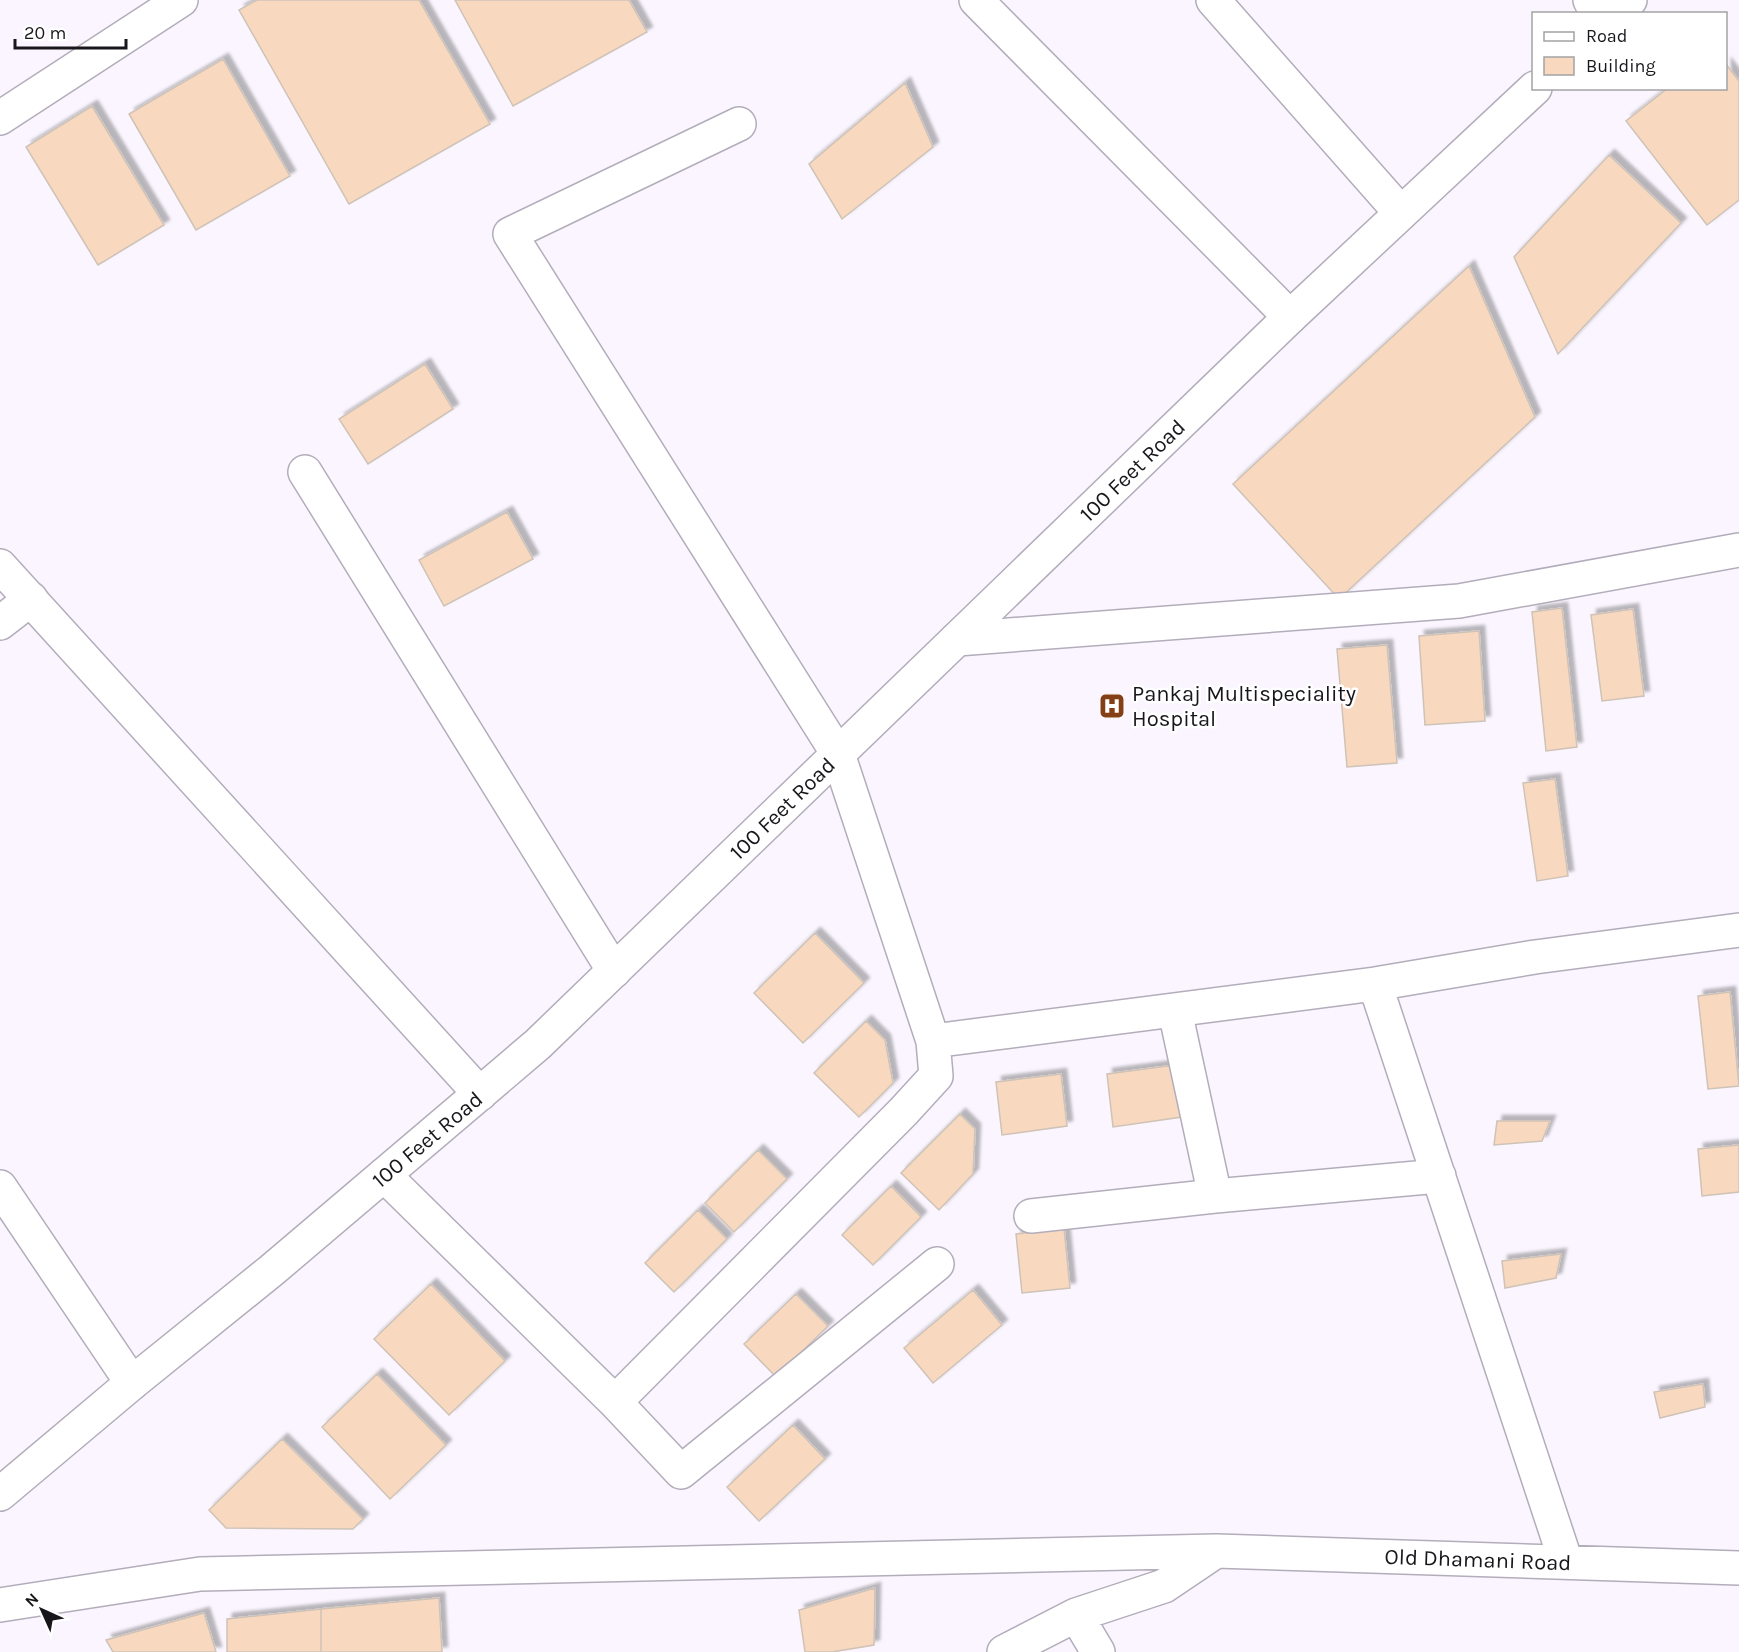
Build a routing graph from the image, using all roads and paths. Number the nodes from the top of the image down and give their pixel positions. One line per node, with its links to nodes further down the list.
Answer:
1 (181, 0): 7 (street)
2 (976, 0): 10 (street)
3 (1213, 0): 9 (street)
4 (1630, 0): 5 (street)
5 (1618, 12)
6 (1533, 90): 9 (street, 100 Feet Road)
7 (0, 118)
8 (739, 124): 17 (street)
9 (1401, 213): 10 (street, 100 Feet Road)
10 (1290, 317): 16 (street, 100 Feet Road)
11 (305, 472): 19 (street)
12 (1739, 550): 16 (street)
13 (0, 566): 14 (street)
14 (30, 600): 15 (street); 23 (street)
15 (0, 623)
16 (957, 639): 17 (street, 100 Feet Road)
17 (838, 754): 19 (street, 100 Feet Road); 22 (street)
18 (1739, 930): 20 (street)
19 (614, 971): 23 (street, 100 Feet Road)
20 (1375, 984): 21 (street); 25 (street)
21 (1175, 1011): 22 (street); 27 (street)
22 (933, 1041): 31 (street)
23 (480, 1094): 24 (street, 100 Feet Road)
24 (384, 1175): 30 (street, 100 Feet Road); 31 (street)
25 (1439, 1176): 27 (street); 34 (street)
26 (0, 1186): 30 (street)
27 (1215, 1196): 28 (street)
28 (1031, 1216)
29 (937, 1264): 31 (street)
30 (132, 1383): 32 (street, 100 Feet Road)
31 (615, 1402)
32 (0, 1494)
33 (1216, 1551): 34 (street, Old Dhamani Road); 36 (street, Old Dhamani Road); 37 (street)
34 (1566, 1562): 35 (street, Old Dhamani Road)
35 (1739, 1568)
36 (0, 1605)
37 (1076, 1616): 38 (street); 39 (street)
38 (1004, 1652)
39 (1098, 1652)

